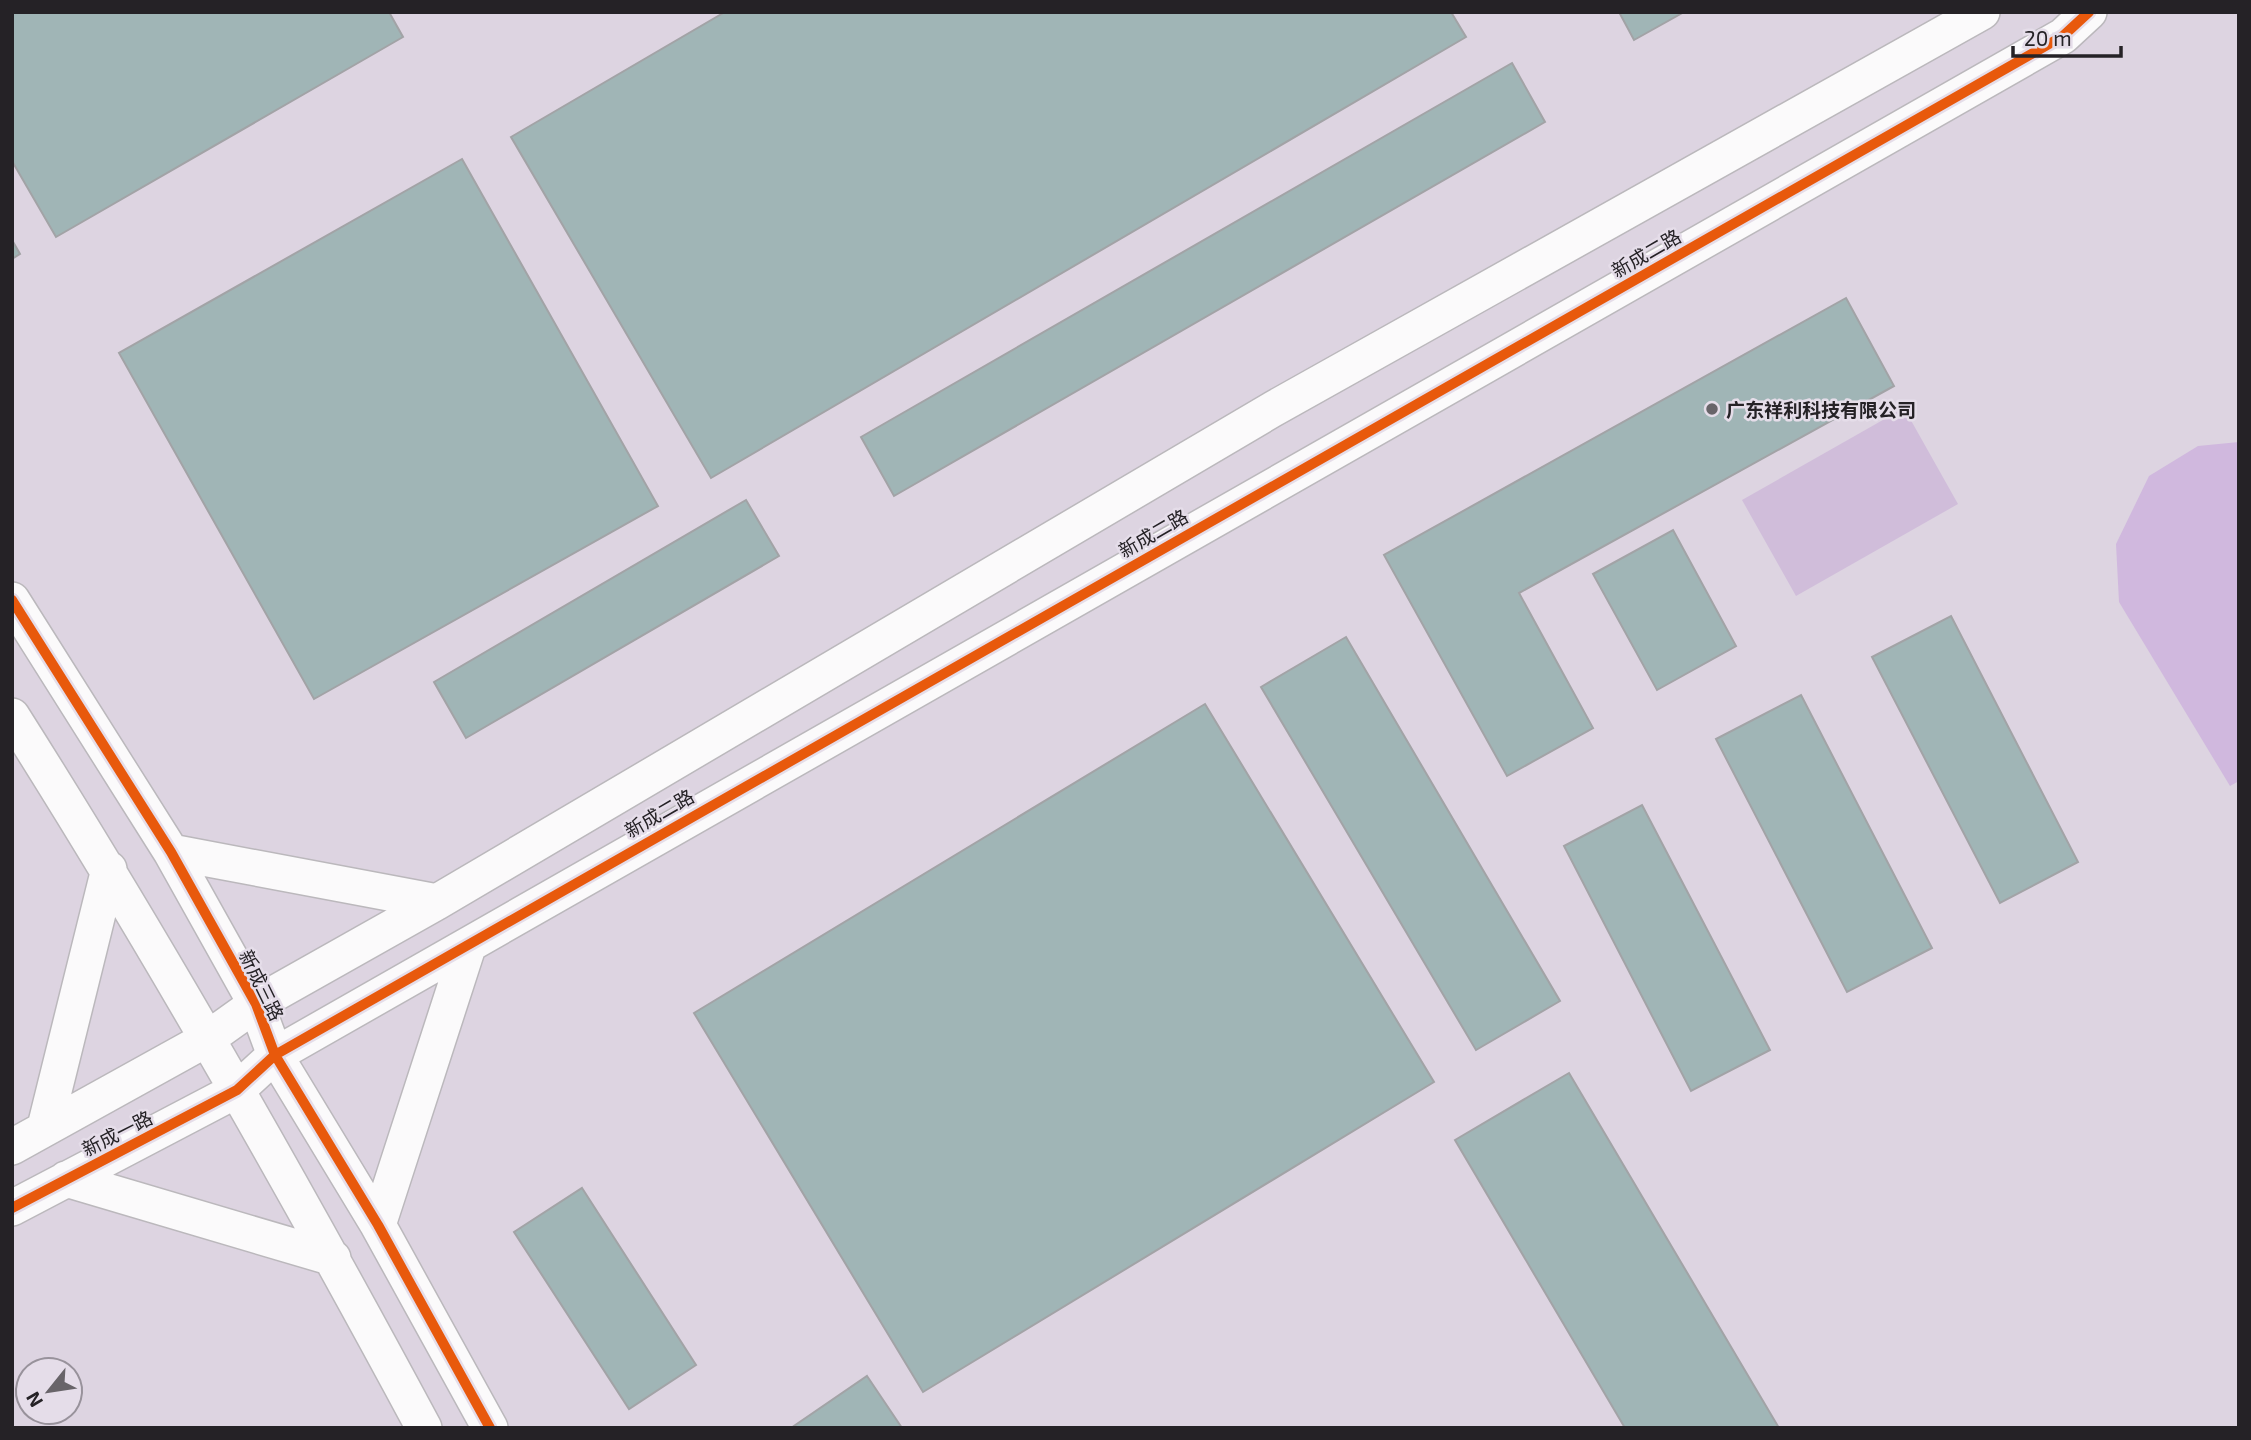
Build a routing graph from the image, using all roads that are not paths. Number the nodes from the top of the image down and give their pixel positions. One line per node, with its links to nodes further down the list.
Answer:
1 (1982, 12): 8 (street, 新成二路)
2 (2089, 12): 3 (street, 新成二路)
3 (2055, 24): 9 (street, 新成二路)
4 (12, 600): 6 (street, 新成三路)
5 (12, 716): 7 (street)
6 (171, 852): 8 (street); 10 (street, 新成三路)
7 (109, 869): 11 (street); 14 (street)
8 (437, 902): 10 (street, 新成二路)
9 (468, 947): 12 (street, 新成二路); 18 (street)
10 (256, 1004): 11 (street, 新成二路); 12 (street, 新成三路)
11 (207, 1039): 13 (street); 14 (street, 新成一路)
12 (275, 1055): 13 (street, 新成二路); 18 (street, 新成三路)
13 (237, 1090): 16 (street, 新成一路); 19 (street)
14 (45, 1127): 15 (street, 新成一路)
15 (12, 1147)
16 (65, 1179): 17 (street, 新成一路); 19 (street)
17 (12, 1208)
18 (378, 1225): 21 (street, 新成三路)
19 (333, 1258): 20 (street)
20 (425, 1428)
21 (490, 1428)

